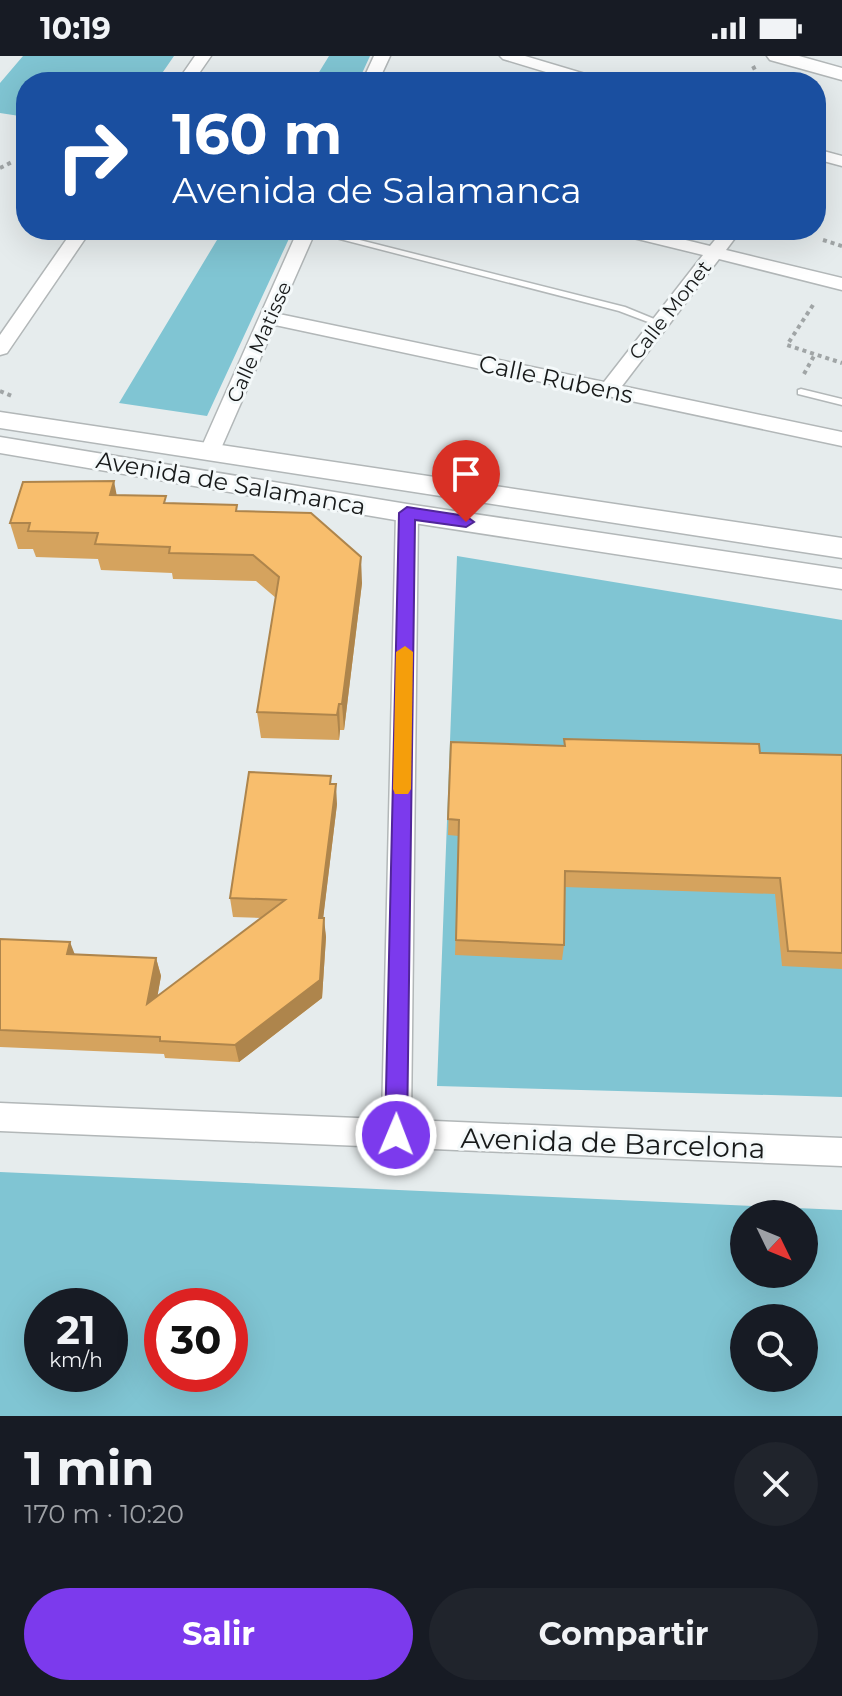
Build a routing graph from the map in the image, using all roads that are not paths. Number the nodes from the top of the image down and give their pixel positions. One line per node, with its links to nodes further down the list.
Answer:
1 (508, 56): 3 (street)
2 (777, 56): 4 (street)
3 (562, 72)
4 (842, 74)
5 (75, 240): 14 (street)
6 (304, 240): 12 (street, Calle Matisse)
7 (348, 240): 13 (lane)
8 (665, 240): 10 (street)
9 (724, 240): 10 (street, Calle Monet)
10 (715, 252): 11 (street); 13 (street, Calle Monet)
11 (842, 284)
12 (270, 318): 15 (street, Calle Rubens); 21 (street, Calle Matisse)
13 (659, 323): 15 (street, Calle Monet)
14 (0, 349)
15 (608, 391): 19 (street, Calle Rubens)
16 (801, 392): 17 (lane)
17 (842, 402)
18 (0, 420): 21 (street, Avenida de Salamanca)
19 (842, 439)
20 (0, 445): 22 (street, Avenida de Salamanca)
21 (209, 453): 23 (street, Avenida de Salamanca)
22 (407, 513): 24 (street, Avenida de Salamanca); 26 (street)
23 (842, 548)
24 (842, 579)
25 (0, 1117): 26 (street, Avenida de Barcelona)
26 (396, 1135): 27 (street, Avenida de Barcelona)
27 (842, 1152)

